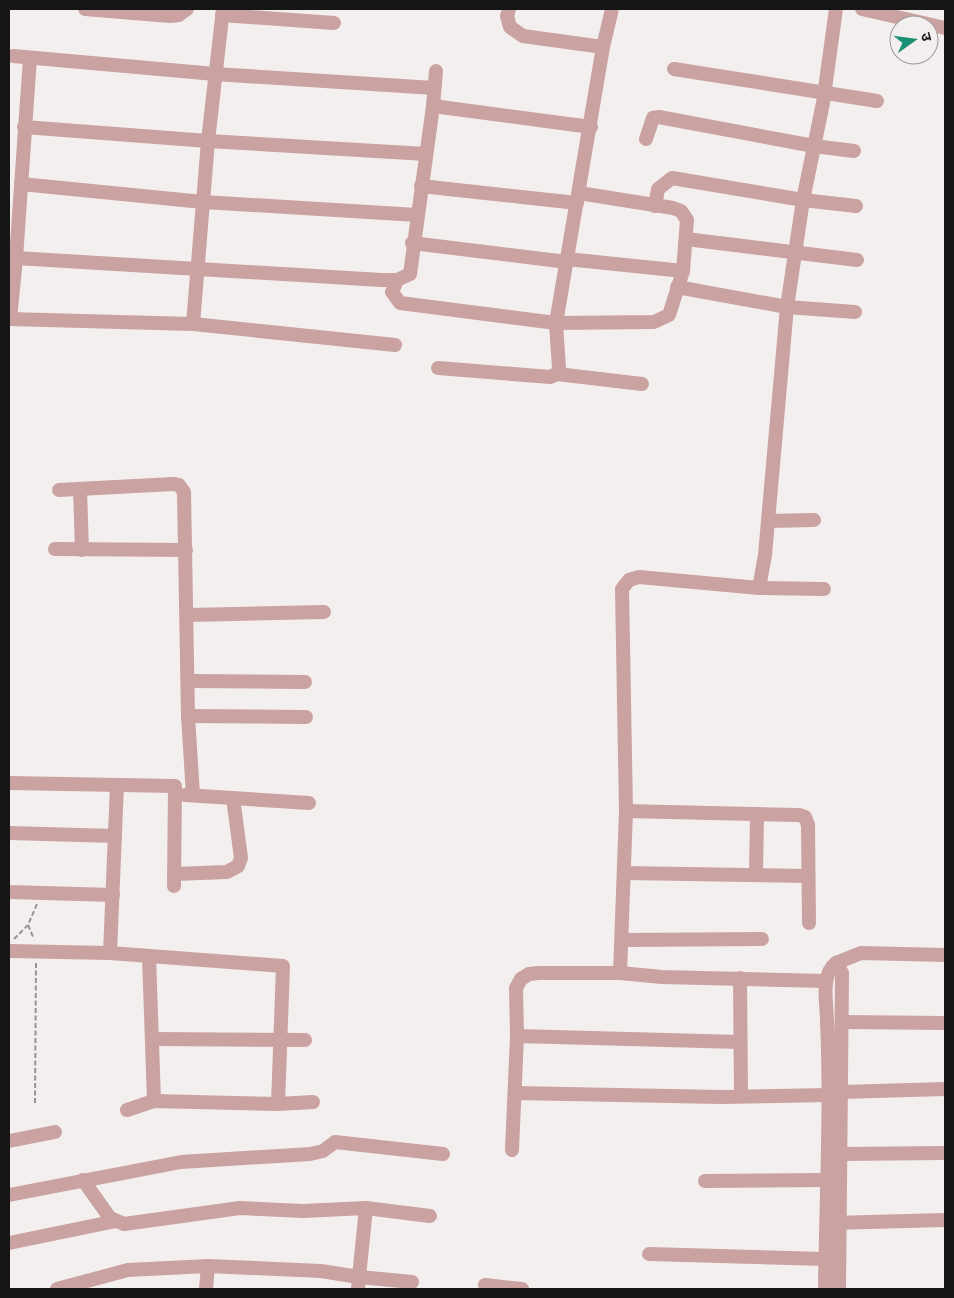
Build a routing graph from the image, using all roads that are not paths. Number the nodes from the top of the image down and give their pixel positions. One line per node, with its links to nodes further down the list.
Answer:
1 (85, 9): 7 (street)
2 (186, 9): 7 (street)
3 (509, 9): 11 (street)
4 (612, 9): 11 (street)
5 (836, 9): 18 (street)
6 (862, 9): 10 (street)
7 (107, 10)
8 (223, 12): 9 (street); 16 (street)
9 (334, 23)
10 (945, 28)
11 (603, 47): 21 (street)
12 (14, 56): 13 (street)
13 (30, 58): 16 (street); 22 (street)
14 (674, 69): 18 (street)
15 (436, 70): 17 (street)
16 (215, 74): 17 (street); 24 (street)
17 (434, 88): 20 (street)
18 (824, 94): 19 (street); 25 (street)
19 (877, 101)
20 (433, 106): 21 (street); 27 (street)
21 (591, 126): 30 (street)
22 (24, 127): 24 (street); 28 (street)
23 (646, 139): 25 (street)
24 (208, 141): 27 (street); 32 (street)
25 (814, 146): 26 (street); 31 (street)
26 (854, 151)
27 (426, 154): 29 (street)
28 (21, 184): 32 (street); 39 (street)
29 (421, 186): 30 (street); 35 (street)
30 (578, 198): 33 (street); 40 (street)
31 (803, 200): 33 (street); 34 (street); 38 (street)
32 (203, 202): 35 (street); 42 (street)
33 (655, 206): 36 (street)
34 (856, 206)
35 (417, 215): 37 (street)
36 (686, 239): 38 (street); 43 (street)
37 (412, 244): 40 (street); 44 (street)
38 (796, 254): 41 (street); 46 (street)
39 (16, 258): 42 (street); 48 (street)
40 (567, 260): 43 (street); 49 (street)
41 (856, 260)
42 (197, 270): 44 (street); 50 (street)
43 (683, 271): 45 (street)
44 (397, 280): 49 (street)
45 (677, 287): 46 (street); 49 (street)
46 (787, 307): 47 (street); 58 (street)
47 (855, 312)
48 (9, 319): 50 (street)
49 (556, 323): 53 (street)
50 (193, 324): 51 (street)
51 (395, 345)
52 (438, 368): 53 (street)
53 (557, 374): 54 (street)
54 (642, 384)
55 (80, 488): 56 (street); 60 (street); 61 (street)
56 (59, 490)
57 (814, 520): 58 (street)
58 (768, 521): 62 (street)
59 (55, 550): 60 (street)
60 (82, 550): 61 (street)
61 (186, 550): 65 (street)
62 (759, 588): 63 (street); 76 (street)
63 (824, 589)
64 (324, 612): 65 (street)
65 (188, 615): 66 (street)
66 (188, 681): 67 (street); 68 (street)
67 (305, 682)
68 (188, 716): 69 (street); 73 (street)
69 (306, 717)
70 (9, 783): 71 (street)
71 (117, 785): 72 (street); 79 (street)
72 (175, 795): 73 (street); 74 (street)
73 (193, 795): 74 (street)
74 (233, 798): 75 (street)
75 (309, 803)
76 (626, 811): 77 (street); 80 (street)
77 (757, 814): 81 (street); 82 (street)
78 (9, 833): 79 (street)
79 (115, 836): 84 (street)
80 (624, 872): 81 (street); 87 (street)
81 (756, 874): 82 (street)
82 (808, 876): 85 (street)
83 (9, 892): 84 (street)
84 (113, 895): 89 (street)
85 (809, 924)
86 (762, 939): 87 (street)
87 (622, 940): 93 (street)
88 (9, 951): 89 (street)
89 (110, 953): 91 (street)
90 (945, 955): 92 (street)
91 (149, 956): 99 (street); 100 (street)
92 (836, 965): 95 (street); 96 (street)
93 (620, 973): 94 (street); 98 (street)
94 (740, 978): 95 (street); 102 (street)
95 (826, 981): 105 (street)
96 (842, 1022): 97 (street); 105 (street)
97 (945, 1023)
98 (517, 1036): 102 (street); 104 (street)
99 (153, 1039): 100 (street); 107 (street)
100 (280, 1040): 101 (street); 109 (street)
101 (305, 1040)
102 (740, 1042): 106 (street)
103 (945, 1089): 105 (street)
104 (515, 1093): 106 (street); 113 (street)
105 (834, 1093): 106 (street); 116 (street); 118 (street)
106 (741, 1095)
107 (154, 1101): 109 (street); 110 (street)
108 (313, 1102): 109 (street)
109 (278, 1104)
110 (128, 1110)
111 (54, 1132): 112 (street)
112 (9, 1142)
113 (512, 1150)
114 (945, 1153): 116 (street)
115 (443, 1154): 117 (street)
116 (840, 1154): 126 (street)
117 (83, 1180): 120 (street); 124 (street)
118 (826, 1180): 119 (street); 125 (street)
119 (705, 1181)
120 (9, 1194)
121 (366, 1208): 122 (street); 124 (street); 132 (street)
122 (430, 1216)
123 (945, 1220): 126 (street)
124 (116, 1221): 127 (street)
125 (826, 1223): 126 (street); 129 (street)
126 (840, 1223): 138 (street)
127 (9, 1244)
128 (649, 1254): 129 (street)
129 (825, 1258): 137 (street)
130 (208, 1266): 132 (street); 134 (street); 135 (street)
131 (412, 1282): 132 (street)
132 (358, 1283)
133 (485, 1285): 136 (street)
134 (57, 1289)
135 (206, 1289)
136 (522, 1289)
137 (824, 1289)
138 (839, 1289)

